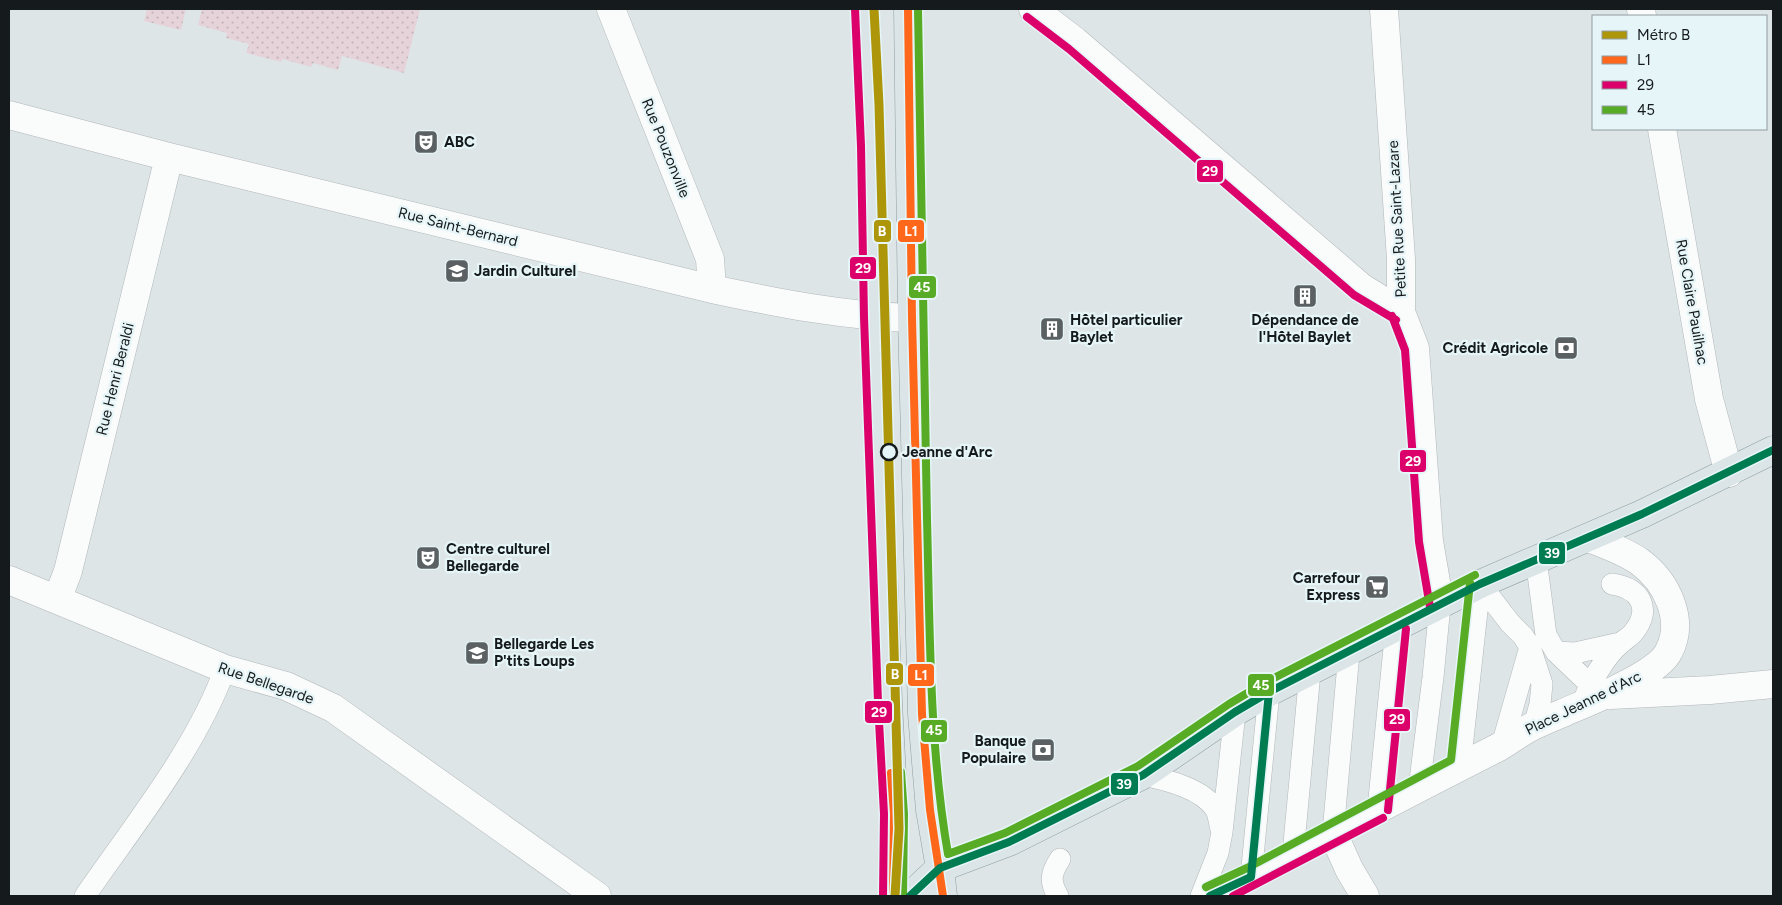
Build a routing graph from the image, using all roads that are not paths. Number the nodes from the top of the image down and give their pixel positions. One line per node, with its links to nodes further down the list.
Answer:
1 (611, 9): 9 (street, Rue Pouzonville)
2 (865, 9): 11 (main road)
3 (908, 9): 12 (main road)
4 (1033, 9): 10 (street)
5 (1384, 9): 10 (street, Petite Rue Saint-Lazare)
6 (9, 115): 8 (street, Rue Saint-Bernard)
7 (1662, 130): 14 (street, Rue Claire Pauilhac)
8 (169, 157): 9 (street, Rue Saint-Bernard); 20 (street, Rue Henri Beraldi)
9 (712, 289): 11 (street, Rue Saint-Bernard)
10 (1401, 312): 21 (street, Petite Rue Saint-Lazare)
11 (874, 317): 12 (street, Rue Saint-Bernard); 47 (main road)
12 (912, 318): 43 (main road)
13 (1773, 450): 14 (main road)
14 (1729, 473): 15 (main road)
15 (1589, 538): 16 (main road); 31 (street, Place Jeanne d'Arc)
16 (1536, 559): 18 (main road); 26 (lane)
17 (9, 580): 20 (street, Rue Bellegarde)
18 (1480, 584): 21 (main road); 24 (lane); 35 (lane)
19 (1612, 584): 23 (lane)
20 (57, 600): 27 (street, Rue Bellegarde)
21 (1440, 605): 22 (main road); 37 (lane)
22 (1396, 628): 25 (main road); 38 (lane)
23 (1620, 643): 26 (lane); 31 (lane)
24 (1530, 647): 33 (lane); 34 (lane)
25 (1349, 652): 28 (main road); 40 (lane)
26 (1556, 652): 31 (lane)
27 (225, 669): 45 (lane); 46 (street, Rue Bellegarde)
28 (1310, 672): 30 (main road); 41 (lane)
29 (1773, 684): 31 (street)
30 (1270, 692): 32 (main road); 44 (lane)
31 (1591, 696): 33 (street, Place Jeanne d'Arc)
32 (1235, 712): 36 (main road); 39 (lane)
33 (1534, 726): 34 (street, Place Jeanne d'Arc)
34 (1502, 745): 35 (street, Place Jeanne d'Arc)
35 (1460, 766): 37 (street, Place Jeanne d'Arc)
36 (1143, 775): 39 (lane); 43 (main road)
37 (1419, 788): 38 (street, Place Jeanne d'Arc)
38 (1378, 809): 40 (street, Place Jeanne d'Arc)
39 (1222, 832): 51 (lane)
40 (1332, 833): 41 (street, Place Jeanne d'Arc); 53 (street)
41 (1293, 854): 44 (street, Place Jeanne d'Arc)
42 (1060, 859): 50 (lane)
43 (940, 868): 48 (main road); 49 (main road)
44 (1251, 878): 52 (street, Place Jeanne d'Arc)
45 (85, 896)
46 (597, 896)
47 (892, 896)
48 (910, 896)
49 (943, 896)
50 (1058, 896)
51 (1201, 896)
52 (1210, 896)
53 (1365, 896)

